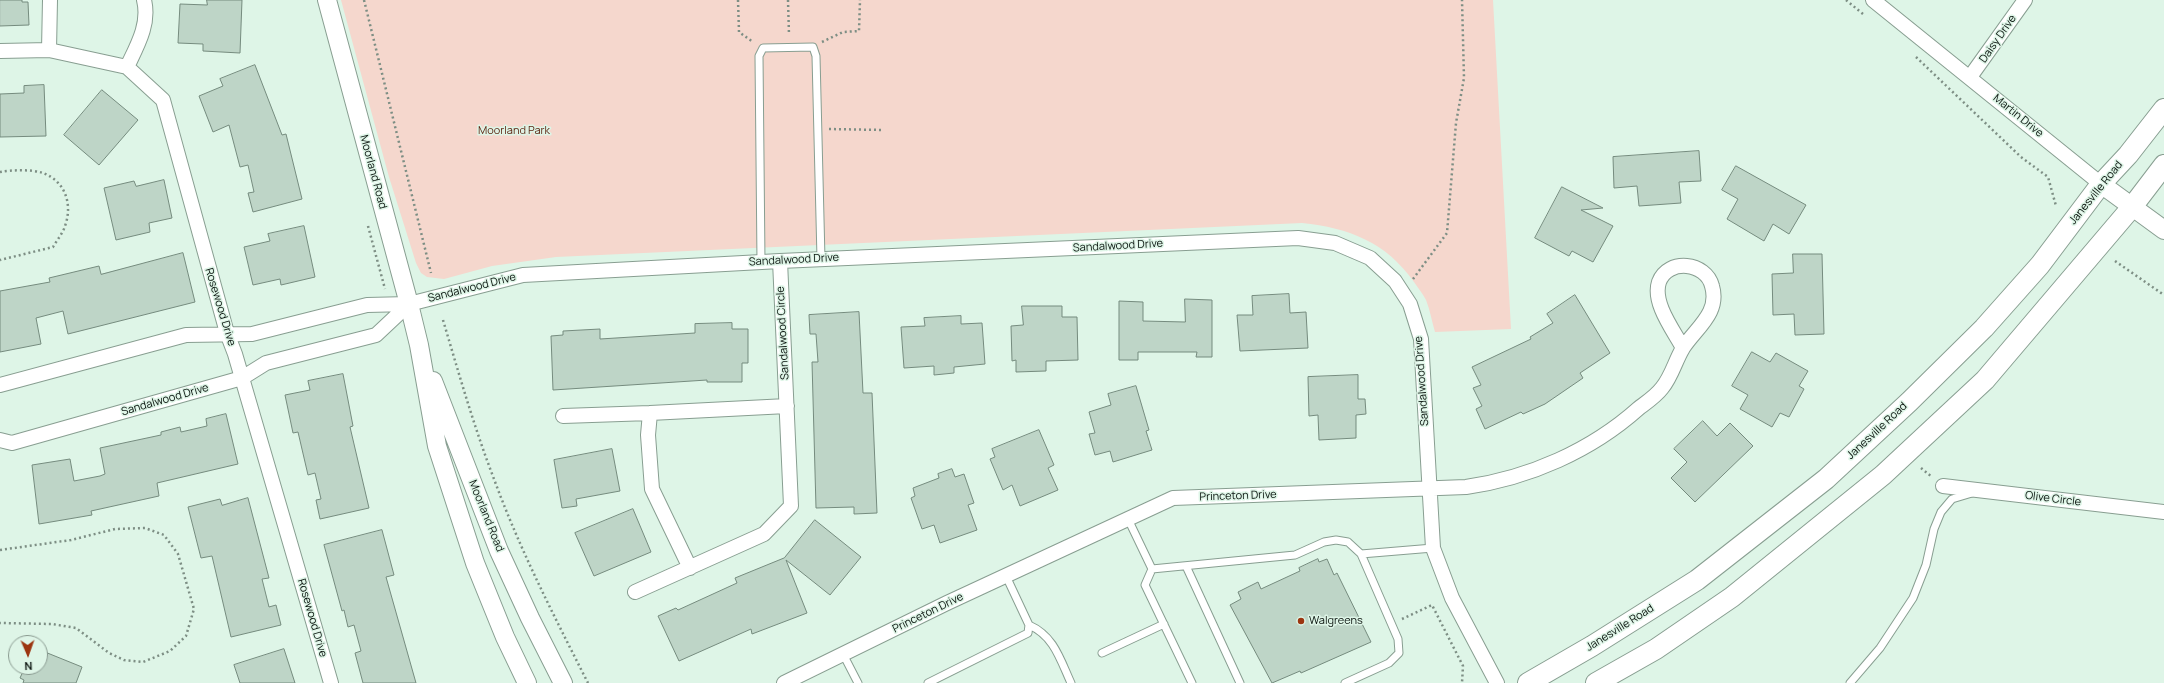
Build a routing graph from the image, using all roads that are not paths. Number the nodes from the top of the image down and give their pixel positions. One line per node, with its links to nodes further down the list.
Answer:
1 (50, 0): 6 (street)
2 (144, 0): 8 (street)
3 (327, 0): 18 (street, Moorland Road)
4 (1873, 0): 9 (street, Martin Drive)
5 (2025, 0): 9 (street, Daisy Drive)
6 (50, 50): 7 (street); 8 (street)
7 (0, 51)
8 (127, 67): 19 (street, Rosewood Drive)
9 (1970, 77): 12 (street, Martin Drive)
10 (2164, 109): 12 (main road, Janesville Road)
11 (2164, 166): 13 (main road)
12 (2101, 184): 13 (street, Martin Drive); 55 (main road, Janesville Road)
13 (2132, 207): 14 (street, Martin Drive); 56 (main road)
14 (2164, 230)
15 (821, 259): 16 (street, Sandalwood Drive); 17 (lane); 29 (street, Sandalwood Drive)
16 (780, 261): 17 (street, Sandalwood Drive); 24 (street, Sandalwood Circle)
17 (761, 262): 18 (street, Sandalwood Drive)
18 (409, 304): 19 (street, Sandalwood Drive); 20 (street, Moorland Road); 22 (street, Sandalwood Drive)
19 (227, 333): 22 (street, Rosewood Drive); 23 (street, Sandalwood Drive)
20 (419, 345): 45 (street, Moorland Road); 46 (street, Moorland Road)
21 (1683, 348): 21 (street, Princeton Drive); 29 (street, Princeton Drive)
22 (242, 378): 27 (street, Sandalwood Drive); 44 (street, Rosewood Drive)
23 (0, 385)
24 (787, 406): 25 (street); 36 (street, Sandalwood Circle)
25 (650, 413): 26 (street); 36 (street)
26 (563, 416)
27 (0, 440)
28 (1943, 486): 30 (street, Olive Circle)
29 (1428, 488): 32 (street, Princeton Drive); 33 (street, Sandalwood Drive)
30 (1981, 491): 31 (street, Olive Circle); 57 (lane)
31 (2164, 512)
32 (1128, 519): 37 (lane); 38 (street, Princeton Drive)
33 (1433, 548): 34 (lane); 54 (street, Sandalwood Drive)
34 (1361, 554): 35 (lane); 53 (lane)
35 (1186, 566): 37 (lane); 52 (lane)
36 (690, 568): 39 (street, Sandalwood Circle)
37 (1152, 569): 40 (lane)
38 (1006, 576): 41 (lane); 43 (street, Princeton Drive)
39 (635, 592)
40 (1164, 624): 42 (lane); 51 (lane)
41 (1029, 625): 49 (lane); 50 (lane)
42 (1102, 653)
43 (843, 654): 47 (street, Princeton Drive); 48 (lane)
44 (331, 683)
45 (527, 683)
46 (563, 683)
47 (784, 683)
48 (858, 683)
49 (928, 683)
50 (1071, 683)
51 (1192, 683)
52 (1240, 683)
53 (1345, 683)
54 (1498, 683)
55 (1528, 683)
56 (1596, 683)
57 (1850, 683)

